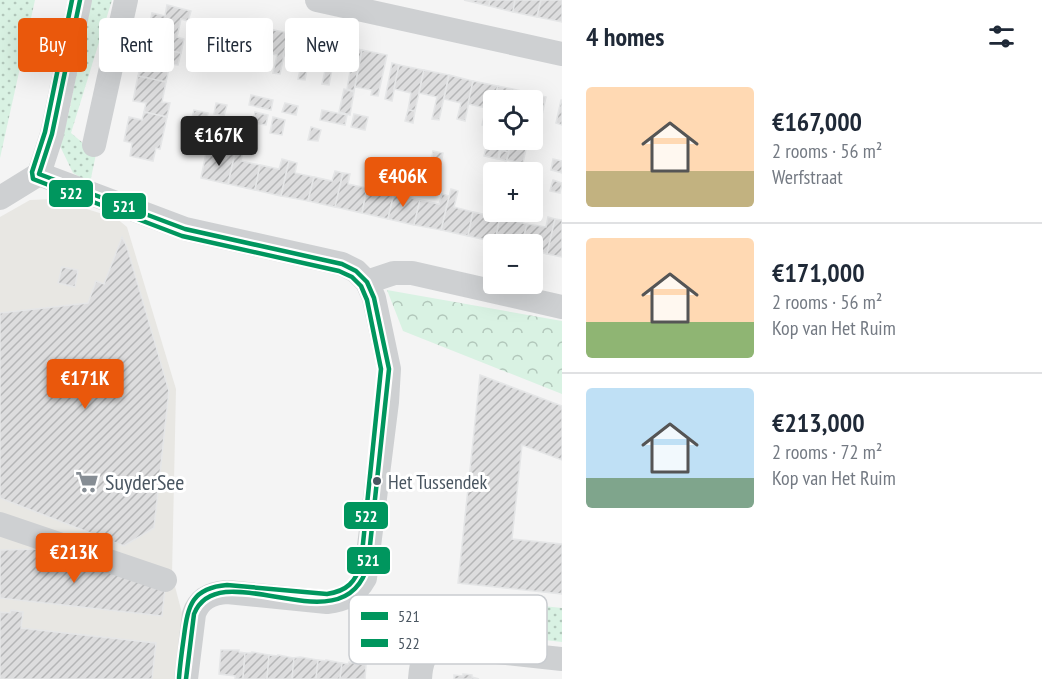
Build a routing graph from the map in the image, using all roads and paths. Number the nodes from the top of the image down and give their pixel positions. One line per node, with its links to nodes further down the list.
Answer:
1 (80, 0): 7 (street)
2 (126, 0): 6 (street)
3 (317, 0): 4 (street)
4 (376, 6): 5 (street)
5 (562, 54)
6 (94, 144)
7 (39, 174): 8 (street); 9 (street)
8 (0, 198)
9 (367, 282): 10 (street); 13 (street)
10 (562, 307)
11 (0, 524): 12 (street)
12 (165, 580)
13 (350, 595)
14 (349, 596): 17 (street)
15 (547, 657): 16 (street)
16 (562, 659)
17 (186, 679)

